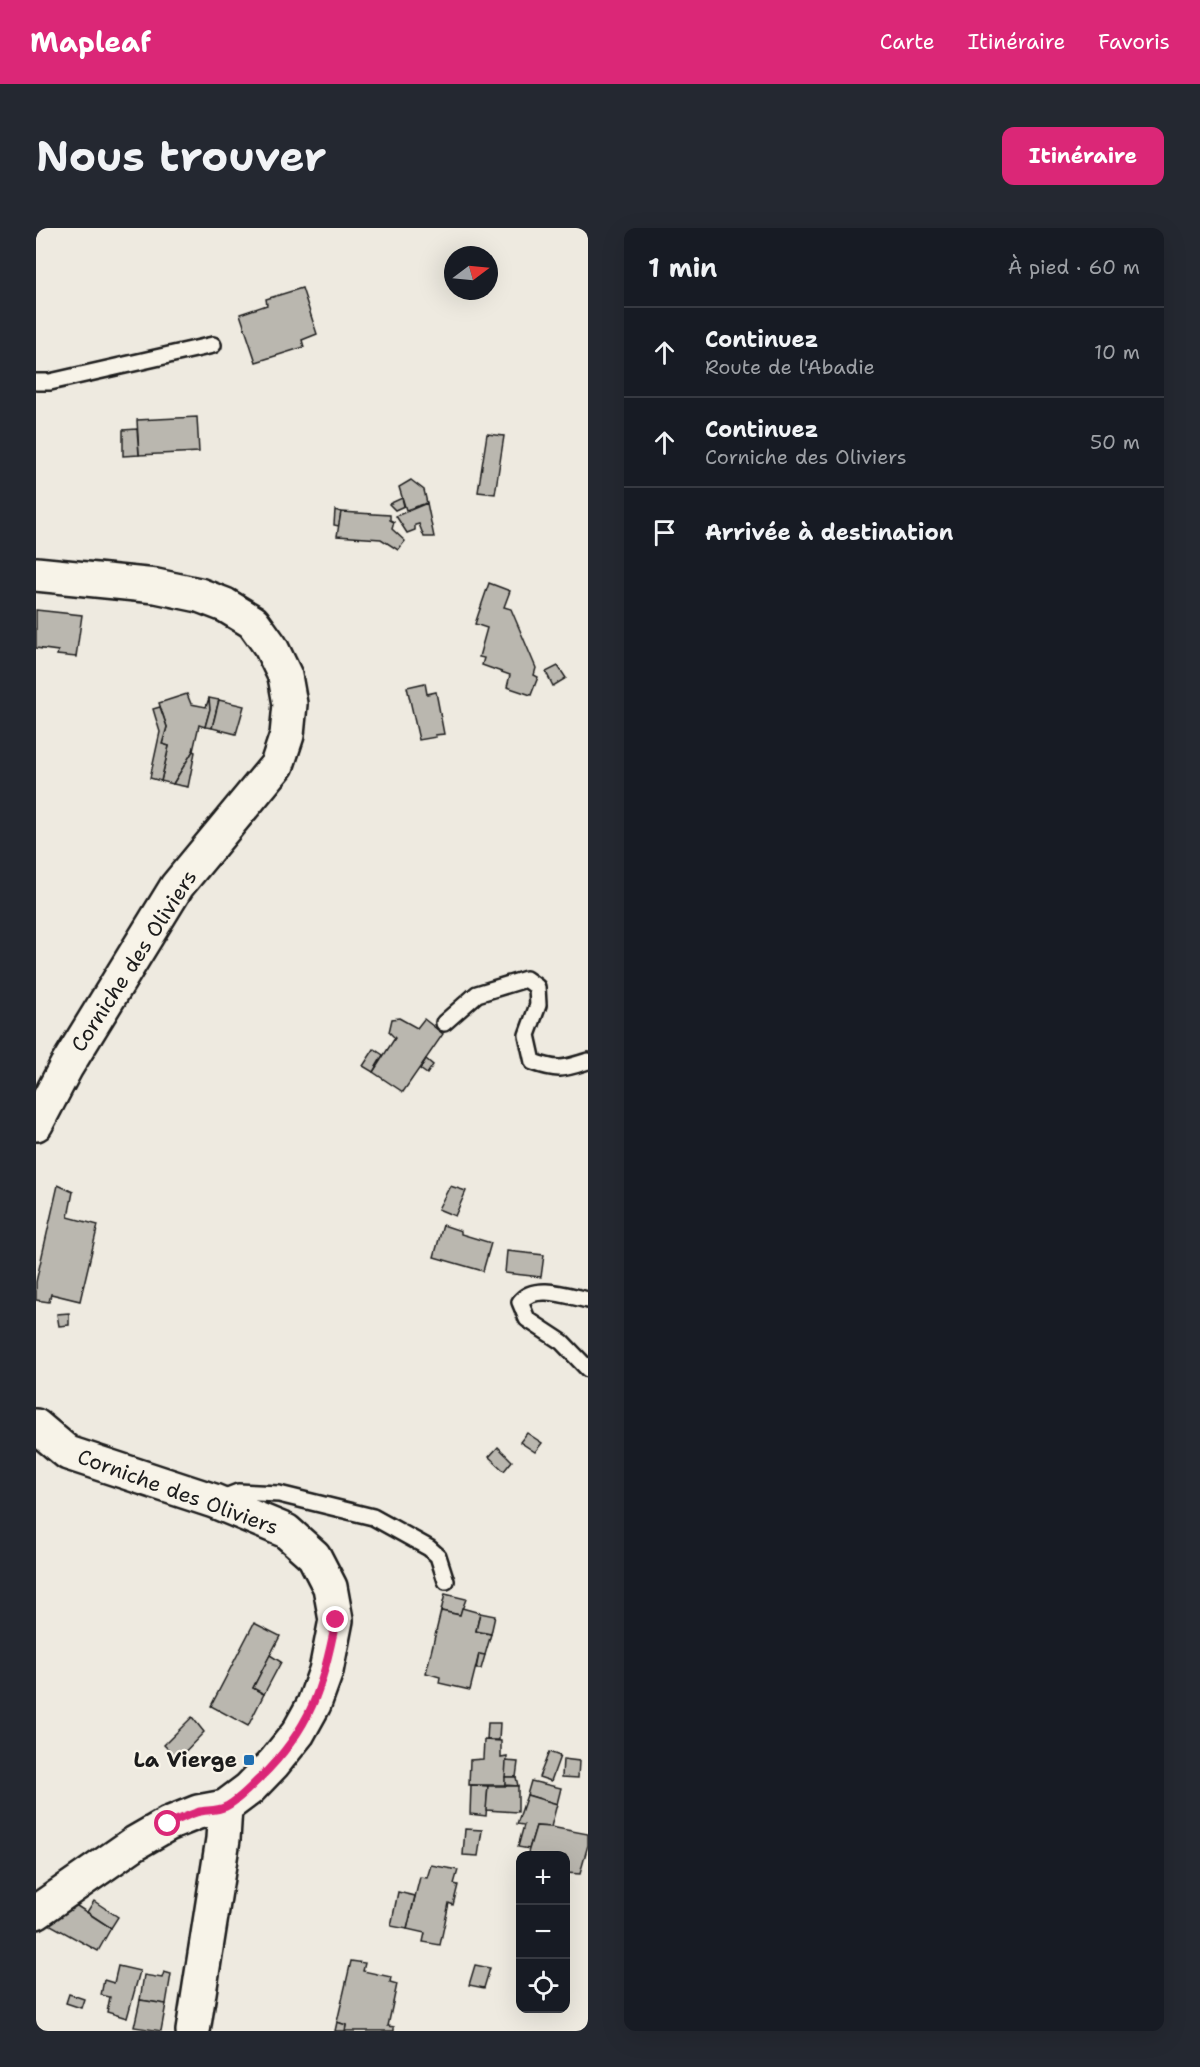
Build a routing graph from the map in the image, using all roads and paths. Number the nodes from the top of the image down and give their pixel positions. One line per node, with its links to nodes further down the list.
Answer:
1 (213, 345): 2 (lane)
2 (36, 382)
3 (36, 574): 6 (street, Corniche des Oliviers)
4 (444, 1023): 5 (lane)
5 (588, 1061)
6 (36, 1124)
7 (588, 1300): 8 (lane)
8 (588, 1369)
9 (36, 1426): 10 (street, Corniche des Oliviers)
10 (214, 1501): 11 (lane); 12 (street, Corniche des Oliviers)
11 (446, 1581)
12 (225, 1807): 13 (street); 14 (street)
13 (36, 1912)
14 (193, 2031)

